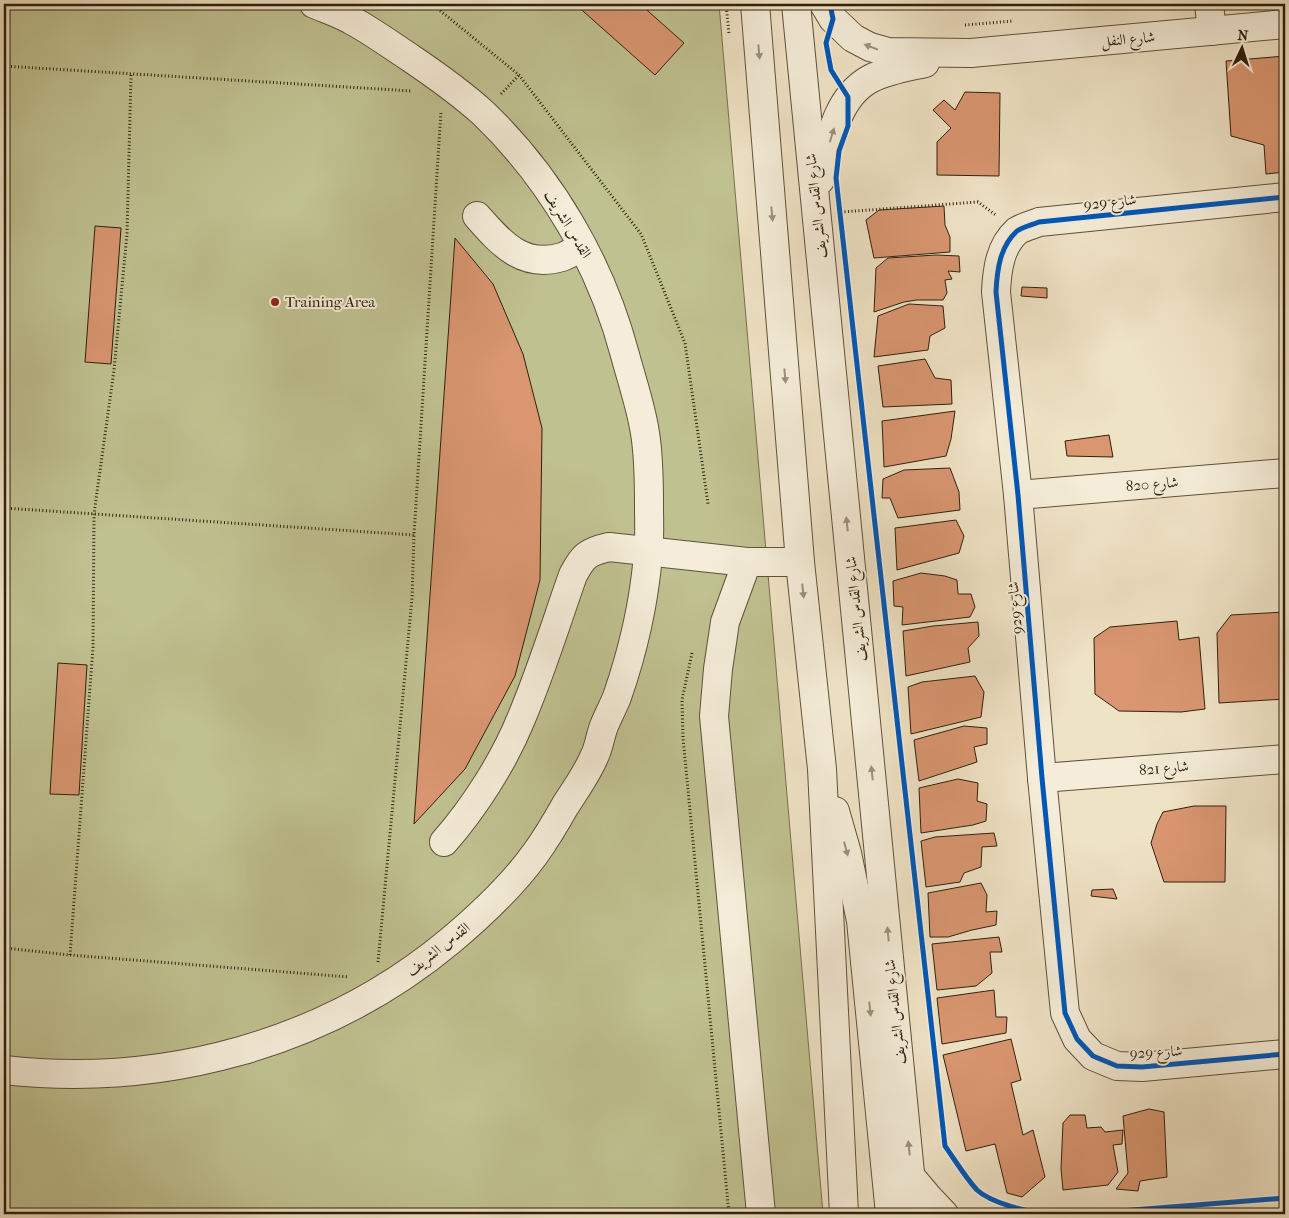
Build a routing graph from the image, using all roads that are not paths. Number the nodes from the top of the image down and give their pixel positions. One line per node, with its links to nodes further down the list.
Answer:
1 (314, 4): 12 (street, القدس الشريف)
2 (755, 4): 17 (street, one-way to 17)
3 (796, 4): 10 (street, شارع القدس الشريف)
4 (824, 4): 8 (street, شارع النفل, one-way to 4)
5 (1209, 4): 7 (street)
6 (1285, 24): 7 (street, شارع النفل)
7 (1212, 31): 8 (street, شارع النفل)
8 (971, 53): 10 (street, شارع النفل, one-way to 8)
9 (1285, 197): 14 (street, شارع 929)
10 (828, 201): 24 (street, شارع القدس الشريف, one-way to 10)
11 (477, 216): 12 (street)
12 (582, 246): 15 (street, القدس الشريف)
13 (1285, 473): 14 (street, شارع 820)
14 (1018, 494): 20 (street, شارع 929)
15 (648, 552): 16 (street); 21 (street); 23 (street, القدس الشريف)
16 (747, 562): 17 (street); 25 (street)
17 (800, 562): 19 (street, one-way to 19)
18 (1285, 759): 20 (street, شارع 821)
19 (822, 769): 26 (street); 27 (street, one-way to 27)
20 (1042, 778): 22 (street, شارع 929)
21 (444, 842)
22 (1285, 1054)
23 (4, 1070)
24 (912, 1177): 28 (street, شارع القدس الشريف); 29 (street)
25 (761, 1214)
26 (844, 1214)
27 (890, 1214)
28 (914, 1214)
29 (944, 1214)

